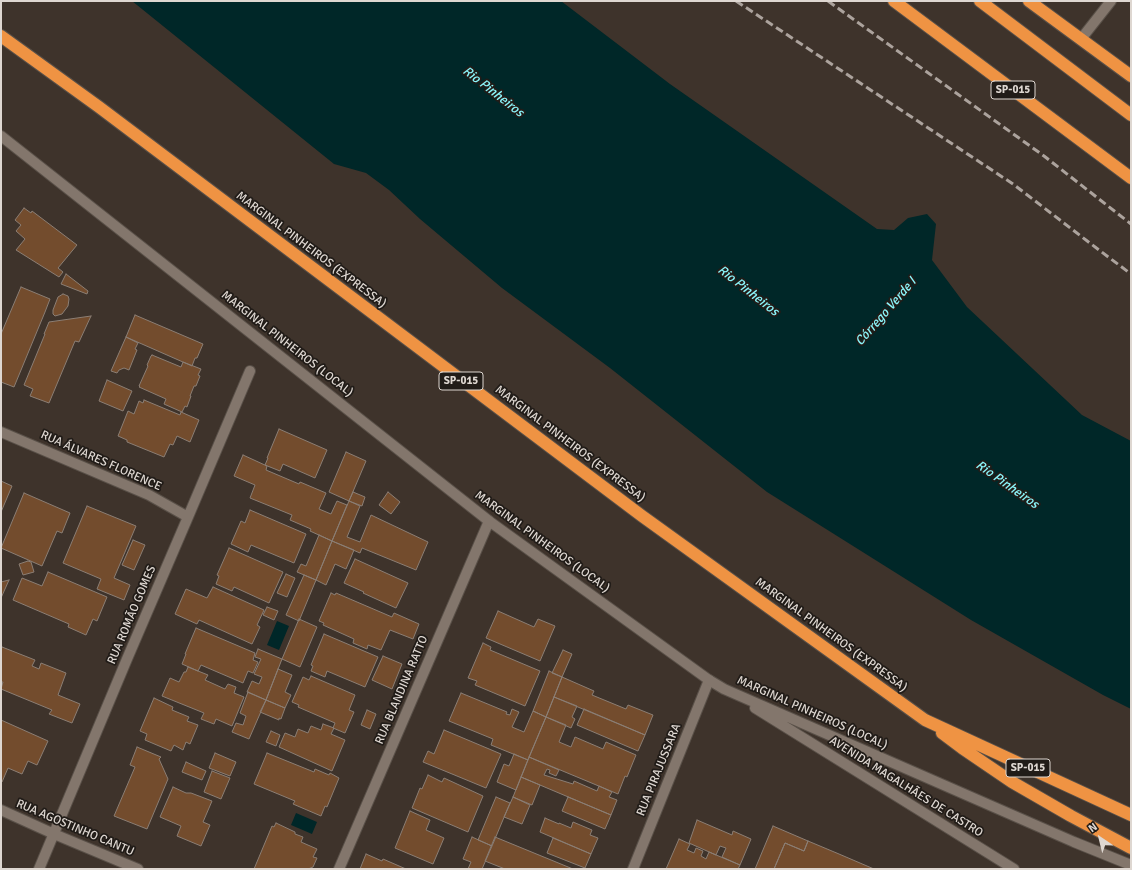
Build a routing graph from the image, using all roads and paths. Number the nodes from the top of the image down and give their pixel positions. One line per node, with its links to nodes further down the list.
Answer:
1 (894, 1): 10 (highway, SP-015)
2 (980, 1): 8 (highway)
3 (1029, 1): 6 (highway)
4 (1111, 1): 6 (street)
5 (1, 36): 17 (highway, MARGINAL PINHEIROS (EXPRESSA) / SP-015)
6 (1081, 39): 7 (highway)
7 (1131, 76)
8 (1131, 115)
9 (1, 136): 14 (street, MARGINAL PINHEIROS (LOCAL))
10 (1131, 178)
11 (250, 371): 13 (street, RUA ROMÃO GOMES)
12 (1, 432): 13 (street, RUA ÁLVARES FLORENCE)
13 (188, 517): 20 (street, RUA ROMÃO GOMES)
14 (489, 520): 15 (street, MARGINAL PINHEIROS (LOCAL)); 25 (street, RUA BLANDINA RATTO)
15 (709, 680): 16 (street, MARGINAL PINHEIROS (LOCAL)); 26 (street, RUA PIRAJUSSARA)
16 (724, 689): 22 (street, MARGINAL PINHEIROS (LOCAL)); 27 (street, AVENIDA MAGALHÃES DE CASTRO)
17 (925, 720): 19 (highway, MARGINAL PINHEIROS (EXPRESSA) / SP-015); 21 (highway)
18 (1, 810): 20 (street, RUA AGOSTINHO CANTU)
19 (1131, 815)
20 (54, 834): 23 (street, RUA ROMÃO GOMES); 24 (street, RUA AGOSTINHO CANTU)
21 (1131, 848)
22 (1131, 865)
23 (39, 869)
24 (138, 869)
25 (339, 869)
26 (634, 869)
27 (1014, 869)

